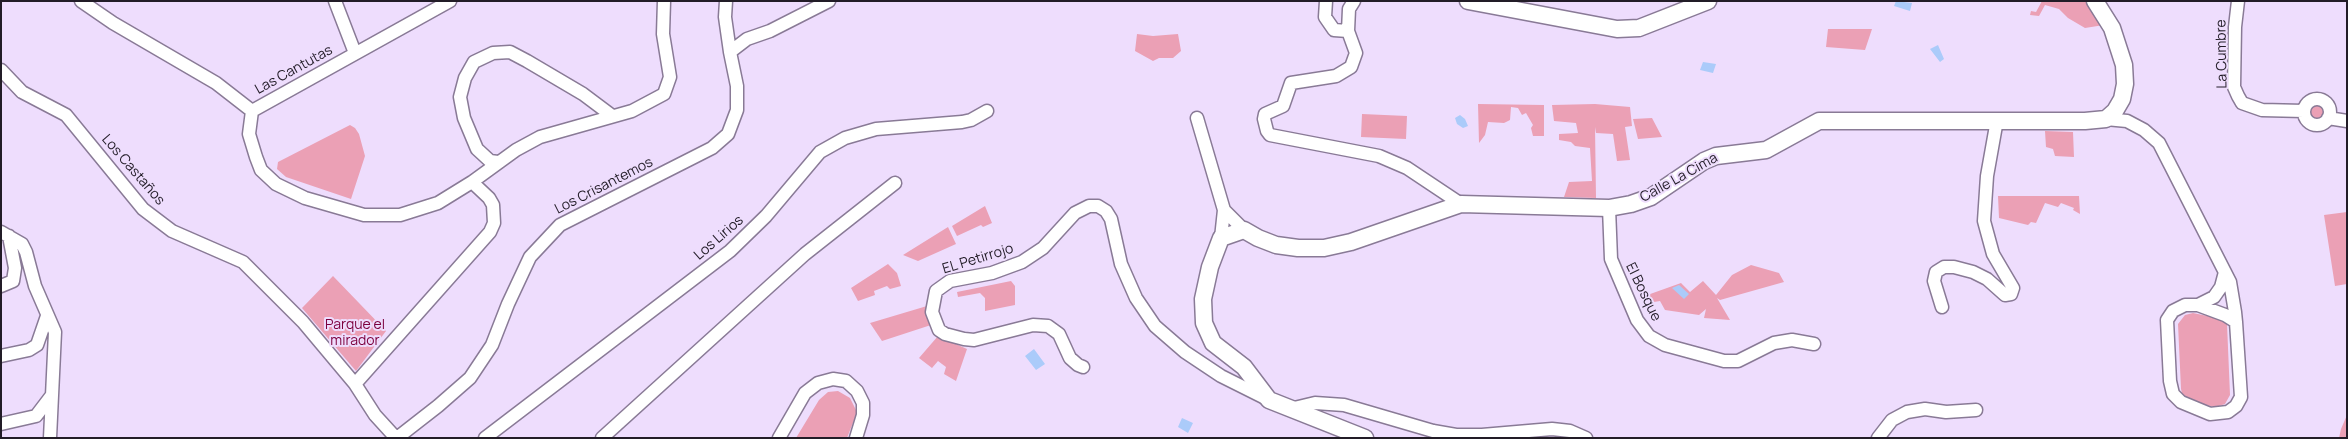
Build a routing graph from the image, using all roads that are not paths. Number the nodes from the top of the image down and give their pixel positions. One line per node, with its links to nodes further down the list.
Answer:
1 (81, 1): 17 (street, Las Cantutas)
2 (335, 1): 15 (street)
3 (450, 1): 15 (street, Las Cantutas)
4 (664, 1): 20 (street)
5 (726, 1): 14 (street, Los Crisantemos)
6 (830, 1): 14 (street)
7 (1326, 1): 13 (street)
8 (1354, 1): 13 (street)
9 (1468, 1): 10 (street)
10 (1708, 1)
11 (2095, 1): 23 (street)
12 (2238, 1): 19 (street, La Cumbre)
13 (1348, 32): 29 (street)
14 (730, 52): 51 (street, Los Crisantemos)
15 (355, 53): 17 (street, Las Cantutas)
16 (1, 70): 44 (street, Los Castaños)
17 (252, 111): 27 (street)
18 (988, 111): 52 (street, Los Lirios)
19 (2304, 111): 22 (street); 22 (street)
20 (611, 115): 26 (street); 26 (street)
21 (1196, 118): 31 (street)
22 (2328, 118): 25 (street)
23 (2106, 119): 24 (street, Calle La Cima); 35 (street)
24 (1997, 120): 30 (street, Calle La Cima); 38 (street)
25 (2347, 121)
26 (498, 162): 27 (street)
27 (472, 182): 44 (street)
28 (895, 183): 53 (street)
29 (1461, 204): 30 (street, Calle La Cima); 32 (street, Calle La Cima)
30 (1609, 208): 41 (street, El Bosque)
31 (1224, 210): 32 (street); 34 (street)
32 (1244, 230): 34 (street)
33 (5, 234): 36 (street); 39 (street)
34 (1221, 238): 46 (street)
35 (2225, 272): 37 (street); 40 (street)
36 (1, 286)
37 (2198, 305): 40 (street); 40 (street)
38 (1942, 306)
39 (47, 316): 42 (street); 45 (street)
40 (2236, 322)
41 (1814, 344)
42 (1, 356)
43 (1084, 367): 46 (street, EL Petirrojo)
44 (355, 384): 51 (street)
45 (52, 395): 49 (street); 50 (street)
46 (1269, 400): 47 (street)
47 (1290, 409): 56 (street); 57 (street)
48 (1976, 410): 58 (street)
49 (1, 424)
50 (50, 438)
51 (396, 438)
52 (485, 438)
53 (602, 438)
54 (779, 438): 55 (street)
55 (856, 438)
56 (1365, 438)
57 (1586, 438)
58 (1878, 438)

